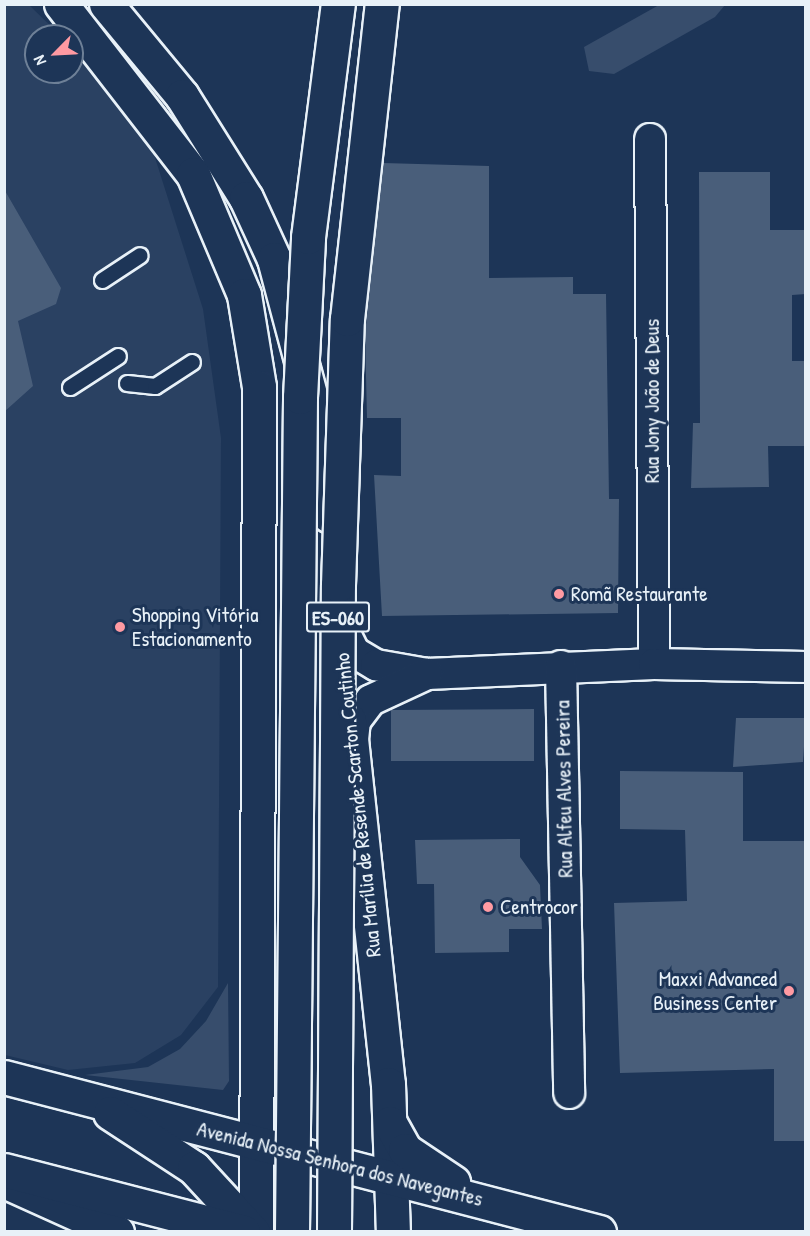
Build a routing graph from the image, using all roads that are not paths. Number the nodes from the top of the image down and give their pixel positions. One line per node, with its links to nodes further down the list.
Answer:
1 (61, 4): 22 (main road)
2 (106, 4): 12 (main road, Rua Marília de Resende Scarton Coutinho)
3 (338, 4): 30 (main road, ES-060, bridge)
4 (382, 4): 31 (main road, ES-060, bridge)
5 (650, 139): 13 (street, Rua Jony João de Deus)
6 (140, 255): 7 (lane)
7 (102, 280)
8 (118, 356): 11 (lane)
9 (192, 362): 10 (lane)
10 (127, 383)
11 (70, 387)
12 (338, 619): 16 (street); 17 (main road, Rua Marília de Resende Scarton Coutinho)
13 (654, 664): 14 (street); 15 (street)
14 (561, 666): 16 (street); 19 (street, Rua Alfeu Alves Pereira)
15 (806, 667)
16 (427, 674): 17 (street)
17 (352, 751): 21 (main road, Rua Marília de Resende Scarton Coutinho)
18 (4, 1077): 20 (main road, Avenida Nossa Senhora dos Navegantes)
19 (569, 1093)
20 (82, 1096): 22 (main road, Avenida Nossa Senhora dos Navegantes); 29 (main road)
21 (390, 1123): 24 (main road, Rua Marília de Resende Scarton Coutinho); 26 (main road)
22 (255, 1145): 24 (main road, Avenida Nossa Senhora dos Navegantes); 29 (main road)
23 (4, 1170): 28 (main road)
24 (391, 1176): 26 (main road, Avenida Nossa Senhora dos Navegantes); 32 (main road, Rua Marília de Resende Scarton Coutinho)
25 (4, 1181): 27 (main road)
26 (483, 1199): 33 (main road, Avenida Nossa Senhora dos Navegantes)
27 (117, 1232)
28 (243, 1232)
29 (255, 1232)
30 (292, 1232)
31 (334, 1232)
32 (393, 1232)
33 (599, 1232)

